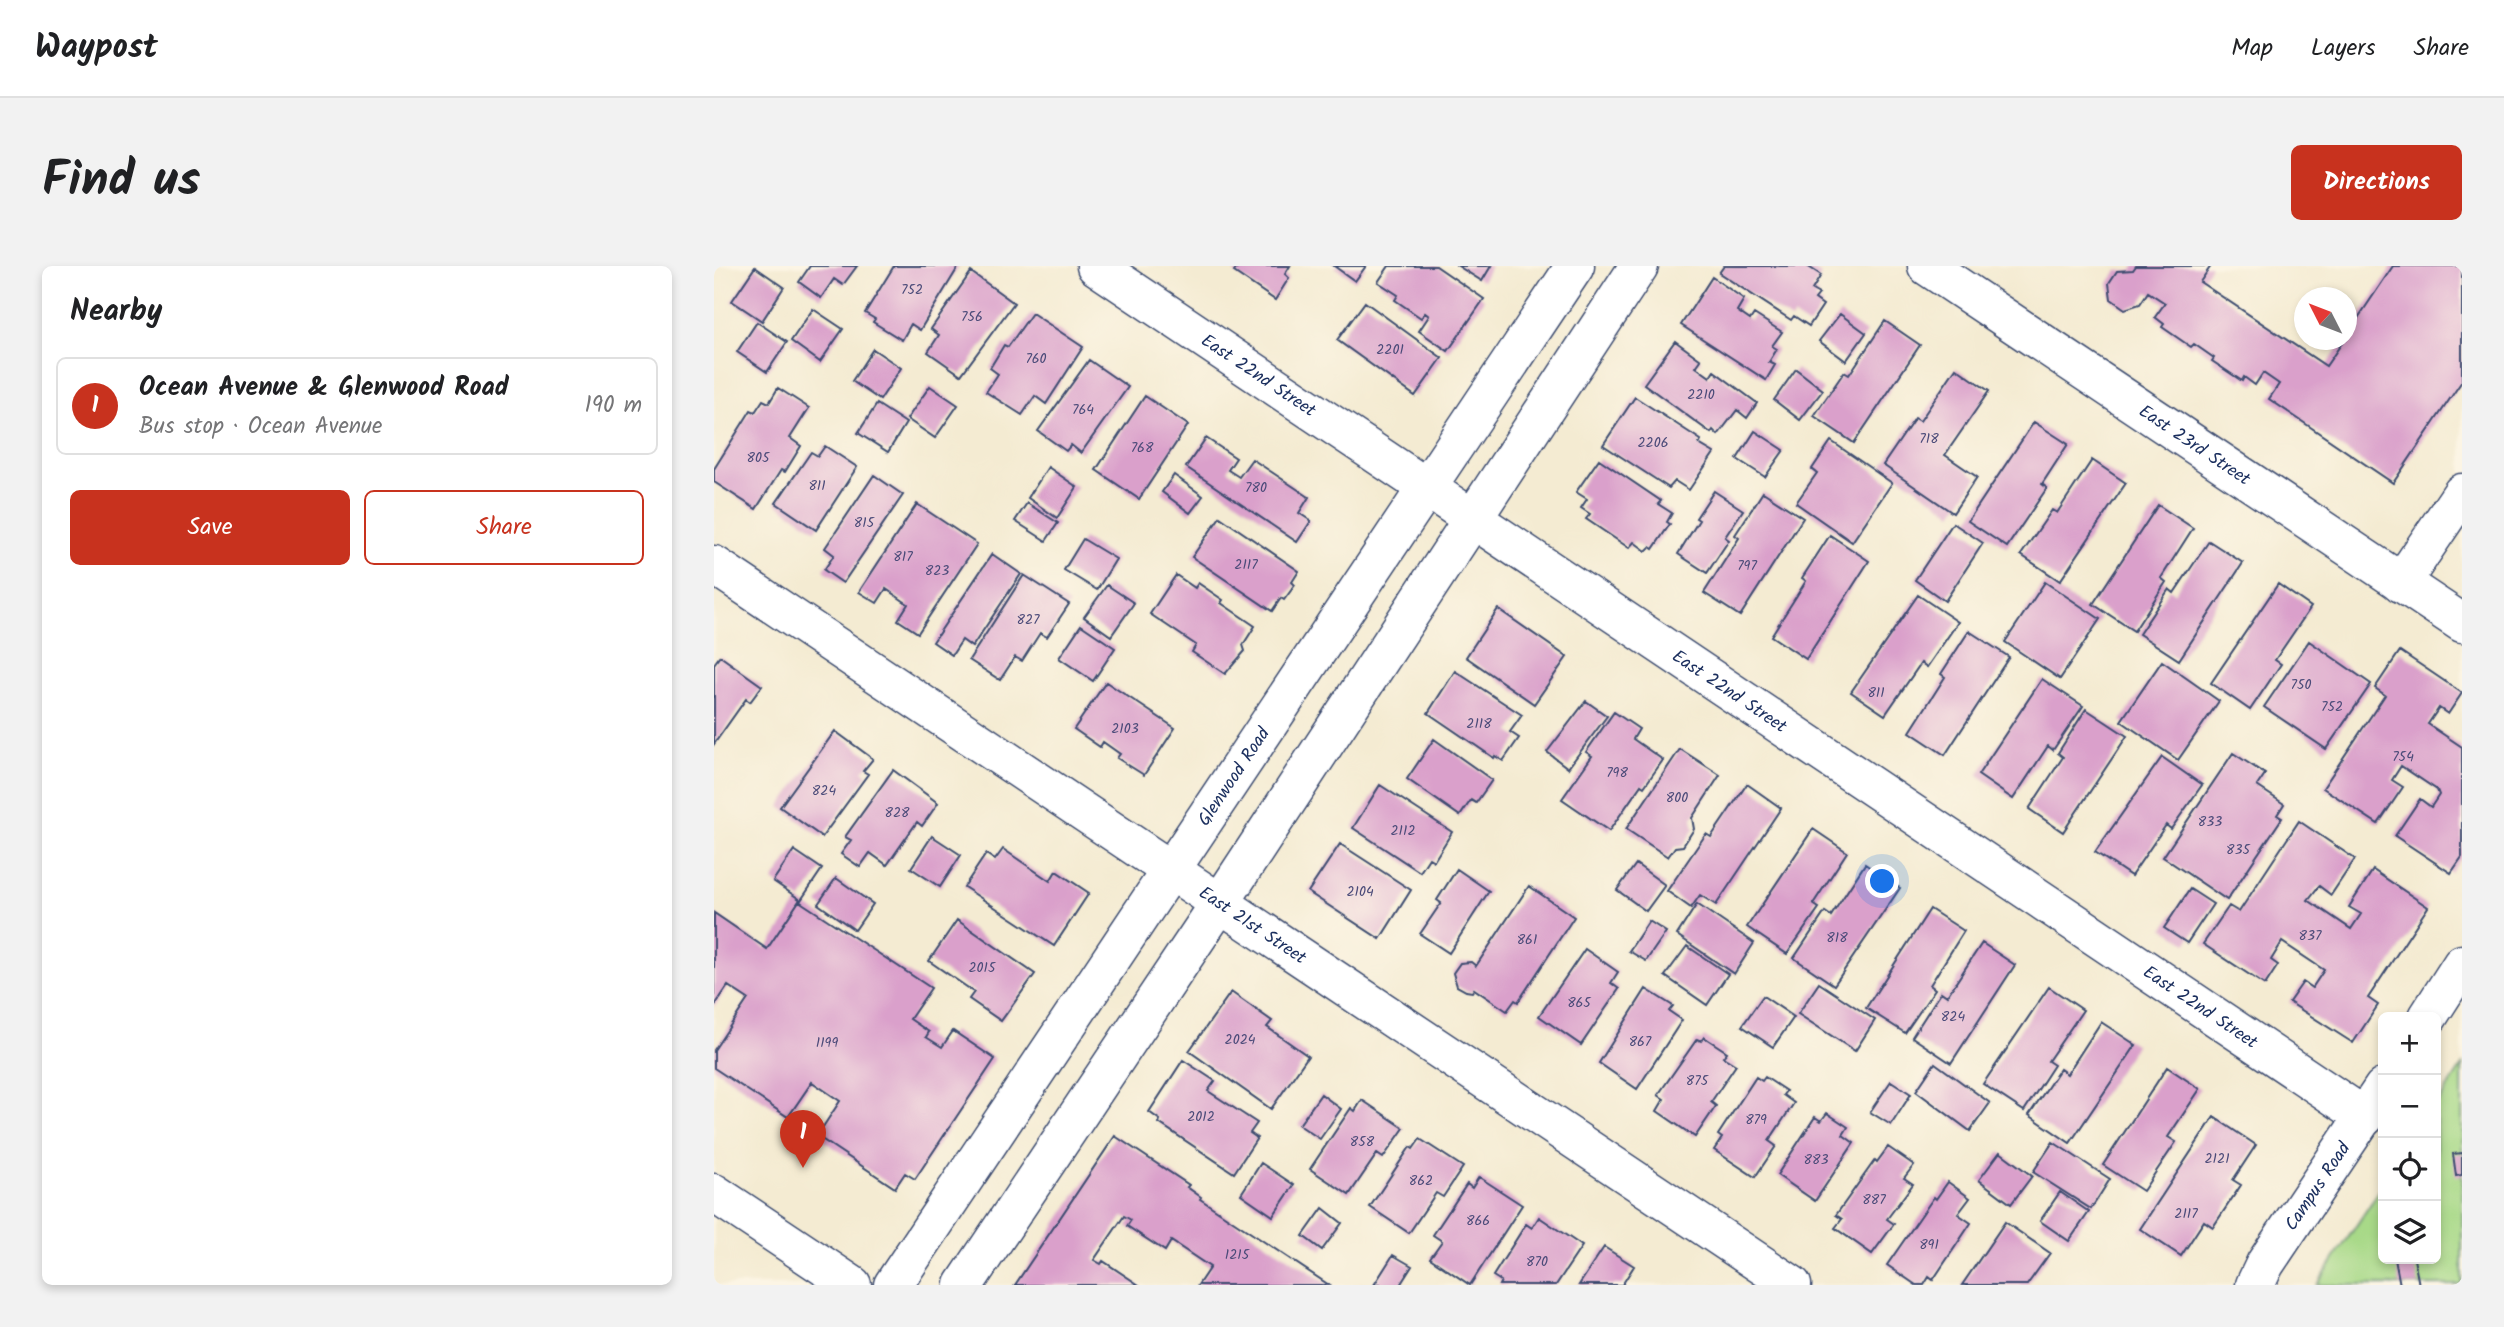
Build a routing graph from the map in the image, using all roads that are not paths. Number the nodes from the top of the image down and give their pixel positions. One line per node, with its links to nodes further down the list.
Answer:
1 (1096, 266): 5 (street, East 22nd Street)
2 (1575, 266): 5 (street, Glenwood Road)
3 (1639, 266): 7 (street)
4 (1927, 266): 9 (street, East 23rd Street)
5 (1426, 488): 7 (street, East 22nd Street); 11 (street, Glenwood Road)
6 (2462, 494): 9 (street)
7 (1473, 519): 12 (street); 15 (street, East 22nd Street)
8 (714, 565): 11 (street, East 21st Street)
9 (2402, 583): 10 (street, East 23rd Street)
10 (2462, 623)
11 (1171, 870): 12 (street, East 21st Street); 18 (street, Glenwood Road)
12 (1220, 903): 19 (street); 20 (street, East 21st Street)
13 (2462, 964): 14 (street)
14 (2431, 1012)
15 (2374, 1102): 21 (street, Campus Road)
16 (714, 1193): 17 (street)
17 (852, 1285)
18 (894, 1285)
19 (964, 1285)
20 (1792, 1285)
21 (2255, 1285)

